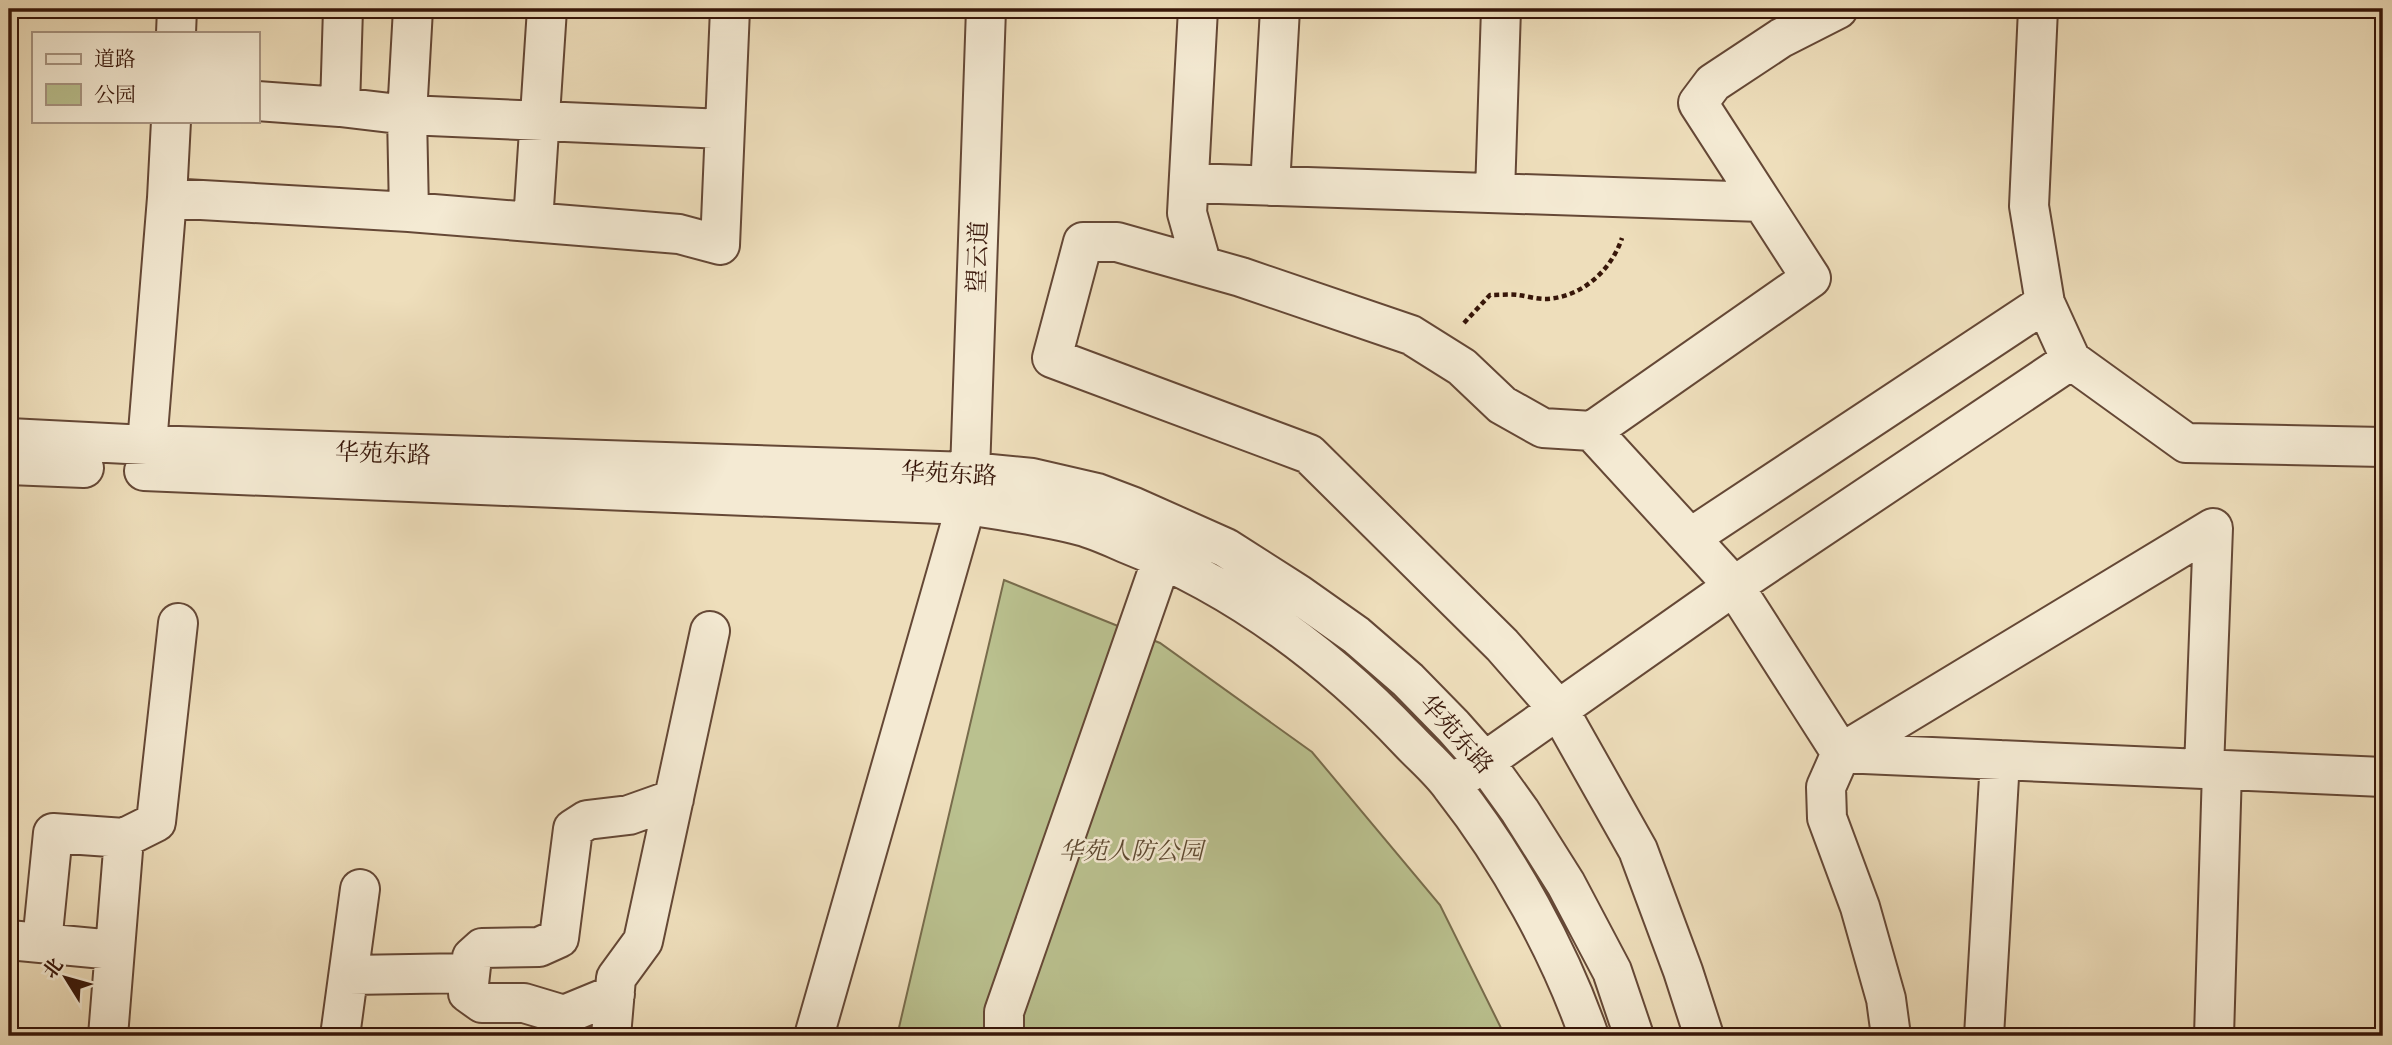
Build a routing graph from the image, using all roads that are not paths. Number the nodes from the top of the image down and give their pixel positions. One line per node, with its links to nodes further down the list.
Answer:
1 (177, 9): 13 (street)
2 (343, 9): 15 (street)
3 (413, 9): 16 (street)
4 (547, 9): 18 (street)
5 (730, 9): 19 (street)
6 (986, 9): 35 (street, 望云道)
7 (1198, 9): 20 (street)
8 (1280, 9): 21 (street)
9 (1501, 9): 22 (street)
10 (1838, 9): 12 (street)
11 (2038, 9): 28 (street)
12 (1782, 19): 24 (street)
13 (176, 32)
14 (259, 102): 15 (street)
15 (340, 107): 16 (street)
16 (407, 115): 18 (street); 25 (street)
17 (171, 122): 23 (street)
18 (540, 122): 19 (street); 26 (street)
19 (724, 129): 26 (street)
20 (1189, 183): 21 (street); 27 (street)
21 (1270, 186): 22 (street)
22 (1495, 193): 24 (street)
23 (167, 198): 25 (street); 33 (street)
24 (1762, 202): 30 (street)
25 (409, 212): 26 (street)
26 (534, 222)
27 (1202, 266): 30 (street); 41 (street)
28 (2045, 303): 29 (street); 36 (street)
29 (2071, 359): 32 (street); 38 (street)
30 (1592, 431): 36 (street)
31 (9, 438): 33 (street, 华苑东路)
32 (2383, 447)
33 (146, 458): 34 (street, 华苑东路); 35 (street, 华苑东路)
34 (9, 465)
35 (968, 489): 37 (street, 华苑东路); 59 (street, 望云道)
36 (1690, 538): 38 (street)
37 (1168, 541): 44 (street, 华苑东路); 47 (street, 华苑东路); 60 (street)
38 (1734, 586): 41 (street); 42 (street)
39 (178, 623): 49 (street)
40 (710, 631): 48 (street)
41 (1559, 710): 44 (street); 63 (street)
42 (1841, 753): 43 (street); 45 (street); 64 (street)
43 (2000, 760): 45 (street); 65 (street)
44 (1484, 761): 47 (street); 62 (street, 华苑东路)
45 (2213, 769): 46 (street); 66 (street)
46 (2383, 777)
47 (1451, 785): 61 (street, 华苑东路)
48 (674, 799): 53 (street); 55 (street)
49 (124, 838): 51 (street); 52 (street)
50 (360, 889): 54 (street)
51 (25, 942): 52 (street)
52 (114, 950): 56 (street)
53 (470, 973): 54 (street); 55 (street)
54 (350, 975): 57 (street)
55 (615, 994): 58 (street)
56 (107, 1036)
57 (340, 1036)
58 (611, 1036)
59 (814, 1036)
60 (1004, 1036)
61 (1589, 1036)
62 (1634, 1036)
63 (1704, 1036)
64 (1891, 1036)
65 (1984, 1036)
66 (2214, 1036)

